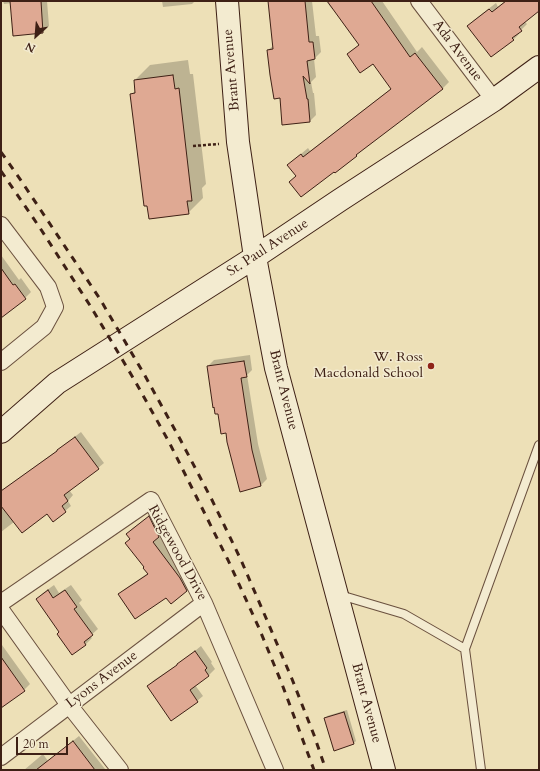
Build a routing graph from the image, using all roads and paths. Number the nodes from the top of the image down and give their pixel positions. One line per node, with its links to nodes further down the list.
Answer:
1 (227, 1): 5 (main road, Brant Avenue)
2 (419, 1): 4 (street, Ada Avenue)
3 (539, 67): 4 (main road, St. Paul Avenue)
4 (494, 100): 8 (main road, St. Paul Avenue)
5 (238, 142): 6 (path); 8 (main road, Brant Avenue)
6 (193, 146)
7 (1, 225): 9 (street)
8 (255, 257): 10 (main road, St. Paul Avenue); 12 (main road, Brant Avenue)
9 (1, 362)
10 (1, 432)
11 (539, 445): 16 (lane)
12 (337, 594): 16 (lane); 21 (main road, Brant Avenue)
13 (1, 603): 14 (street, Ridgewood Drive)
14 (204, 603): 17 (street, Lyons Avenue); 20 (street, Ridgewood Drive)
15 (1, 610): 17 (street)
16 (465, 649): 22 (lane)
17 (69, 705): 18 (street, Lyons Avenue); 19 (street)
18 (1, 757)
19 (120, 770)
20 (275, 770)
21 (384, 770)
22 (481, 770)

